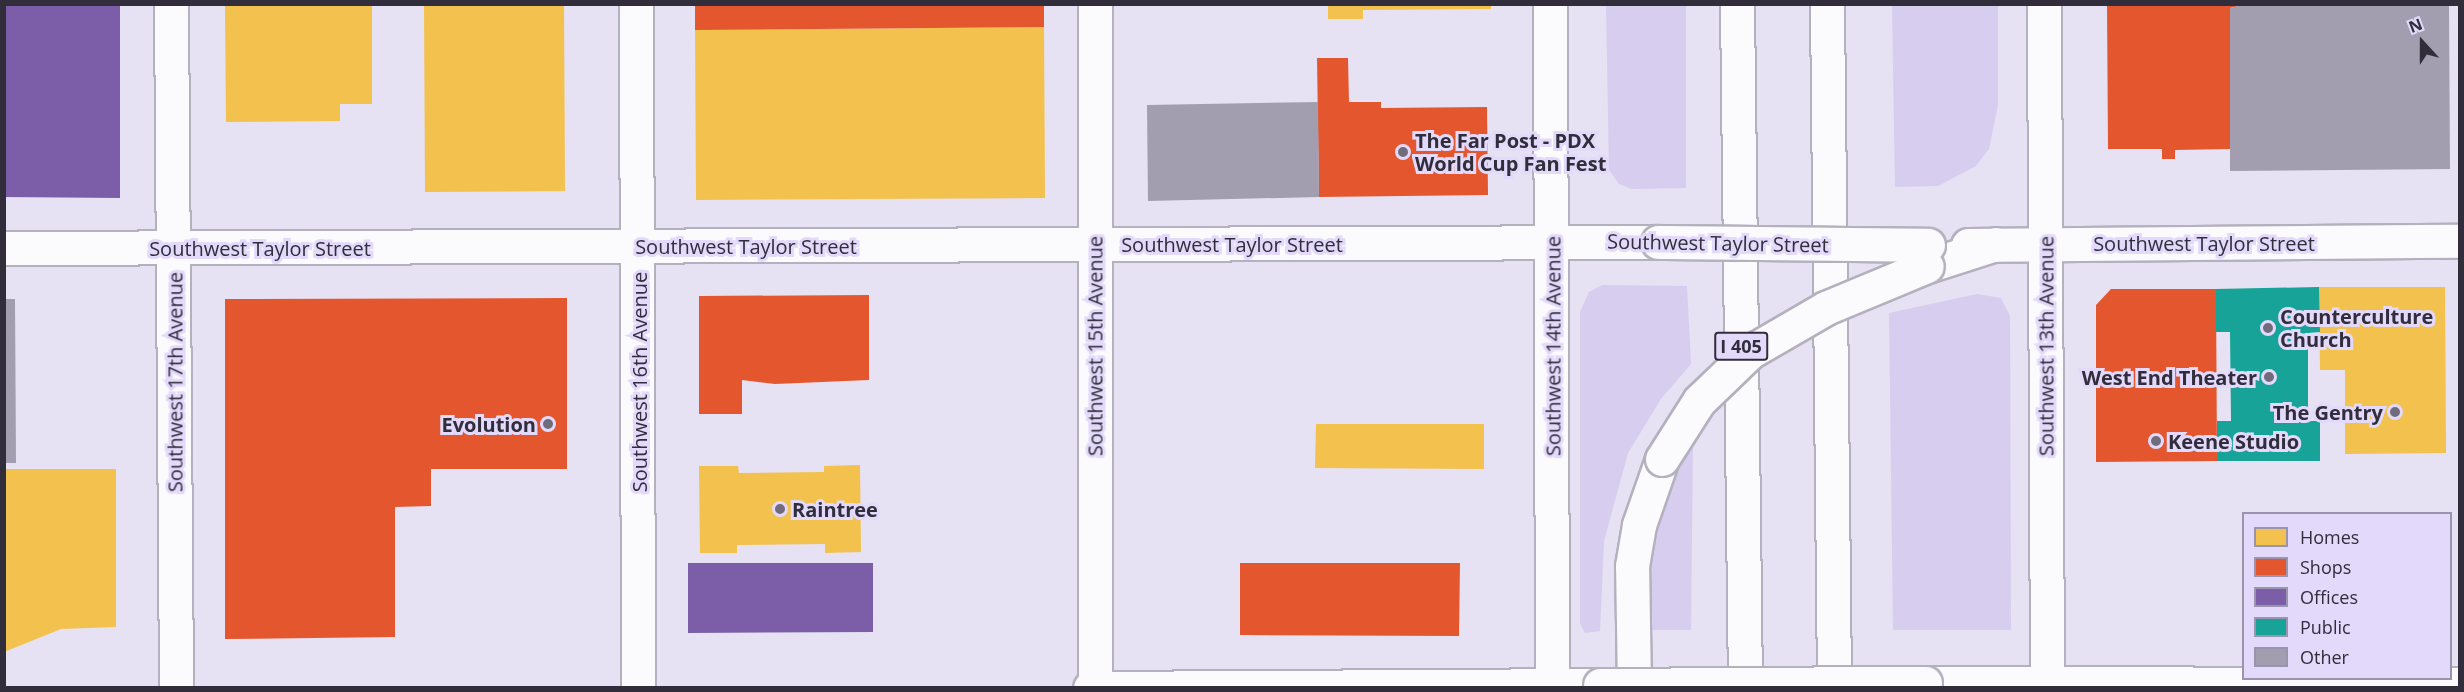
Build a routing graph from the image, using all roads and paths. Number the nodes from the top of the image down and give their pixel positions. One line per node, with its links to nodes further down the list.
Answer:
1 (171, 4): 14 (main road, Southwest 17th Avenue)
2 (636, 4): 12 (main road, Southwest 16th Avenue)
3 (1095, 4): 11 (main road, Southwest 15th Avenue)
4 (1550, 4): 9 (main road, Southwest 14th Avenue)
5 (1737, 4): 24 (main road, I 405)
6 (1827, 4): 25 (main road)
7 (2044, 4): 10 (main road, Southwest 13th Avenue)
8 (2460, 241): 10 (main road, Southwest Taylor Street)
9 (1554, 242): 11 (main road, Southwest Taylor Street); 15 (main road, Southwest Taylor Street, bridge); 22 (main road, Southwest 14th Avenue)
10 (2046, 244): 15 (main road, Southwest Taylor Street); 17 (main road, Southwest 13th Avenue)
11 (1095, 245): 12 (main road, Southwest Taylor Street); 21 (main road, Southwest 15th Avenue)
12 (639, 246): 14 (main road, Southwest Taylor Street); 19 (main road, Southwest 16th Avenue)
13 (4, 248): 14 (main road, Southwest Taylor Street)
14 (175, 248): 18 (main road, Southwest 17th Avenue)
15 (1927, 255): 23 (main road, bridge)
16 (2460, 684): 17 (main road)
17 (2047, 686): 22 (main road, bridge)
18 (176, 687)
19 (638, 687)
20 (1090, 687): 21 (main road)
21 (1095, 687): 22 (main road)
22 (1552, 687)
23 (1634, 687)
24 (1745, 687)
25 (1834, 687)

